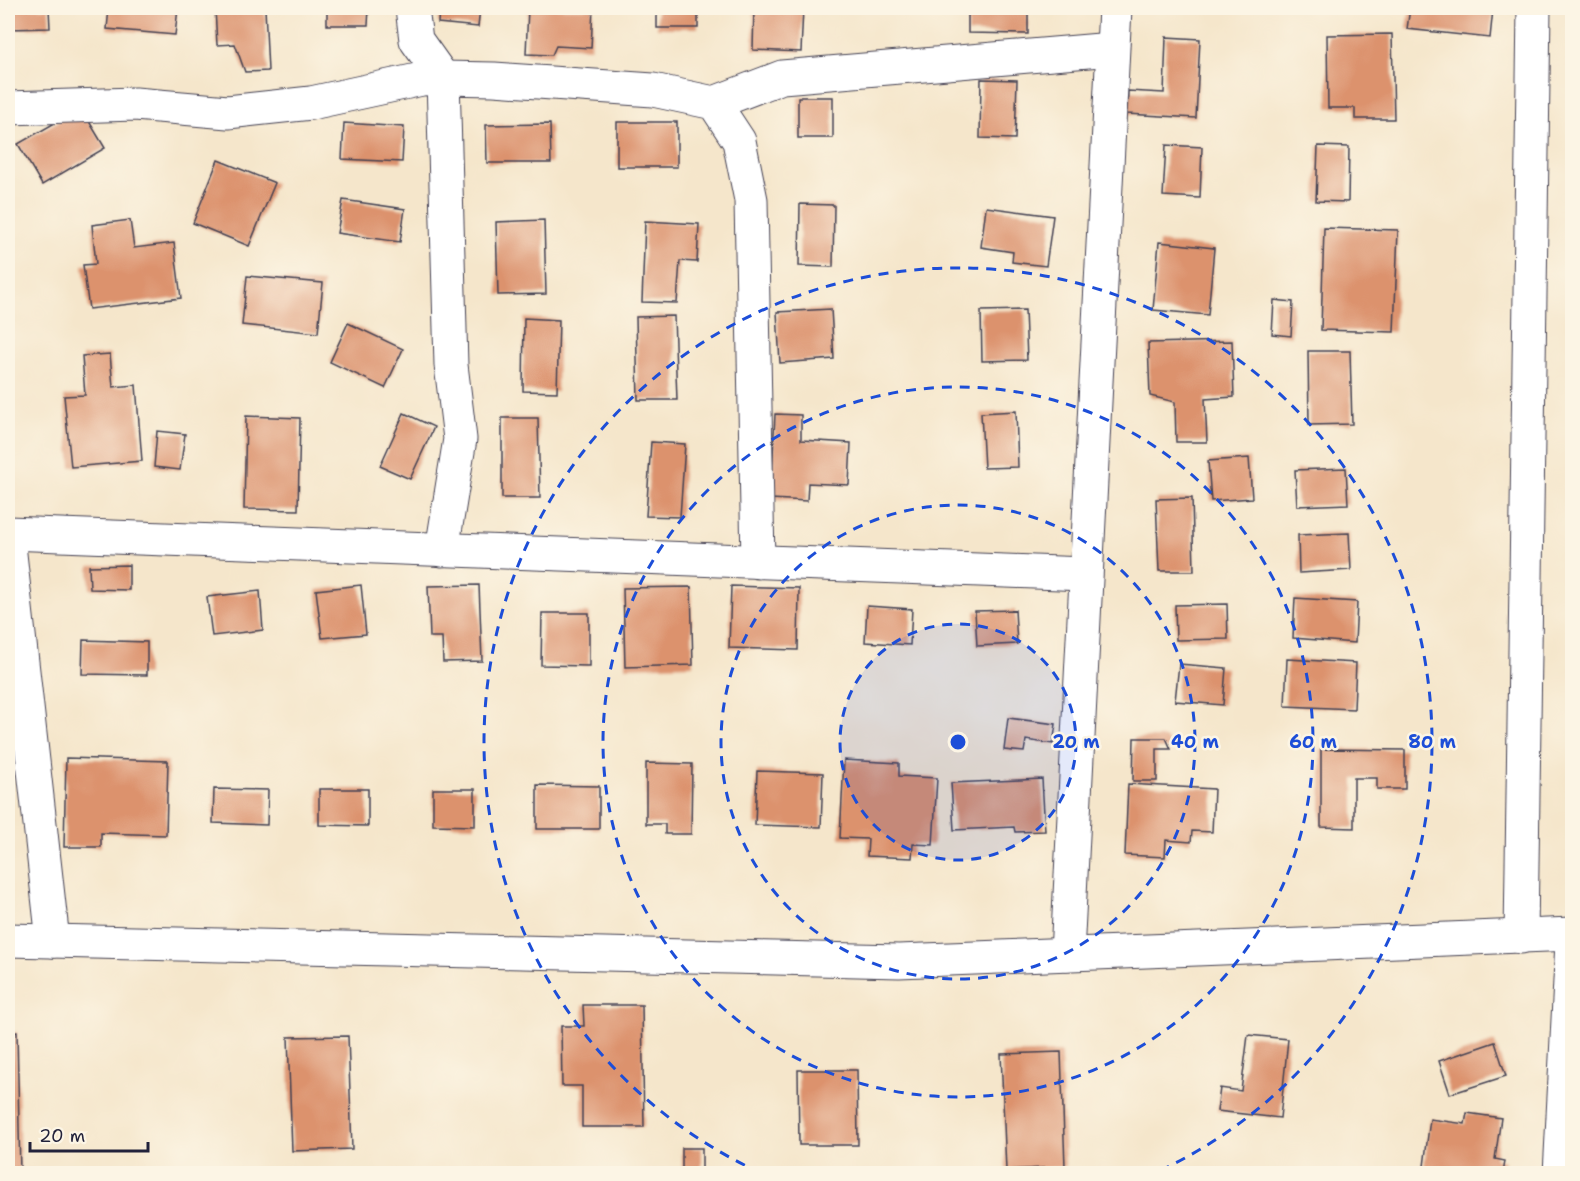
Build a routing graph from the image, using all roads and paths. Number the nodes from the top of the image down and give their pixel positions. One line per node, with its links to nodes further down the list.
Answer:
1 (412, 8): 5 (street)
2 (1115, 8): 4 (street)
3 (1534, 8): 13 (street)
4 (1112, 49): 6 (street); 11 (street)
5 (443, 78): 6 (street); 7 (street); 9 (street)
6 (714, 103): 10 (street)
7 (8, 108)
8 (8, 534): 9 (street); 15 (street)
9 (442, 550): 10 (street)
10 (758, 562): 11 (street)
11 (1085, 574): 17 (street)
12 (1572, 934): 13 (street)
13 (1521, 937): 17 (street)
14 (8, 940): 15 (street)
15 (53, 941): 17 (street)
16 (1572, 942): 18 (street)
17 (1068, 954)
18 (1560, 1173)

